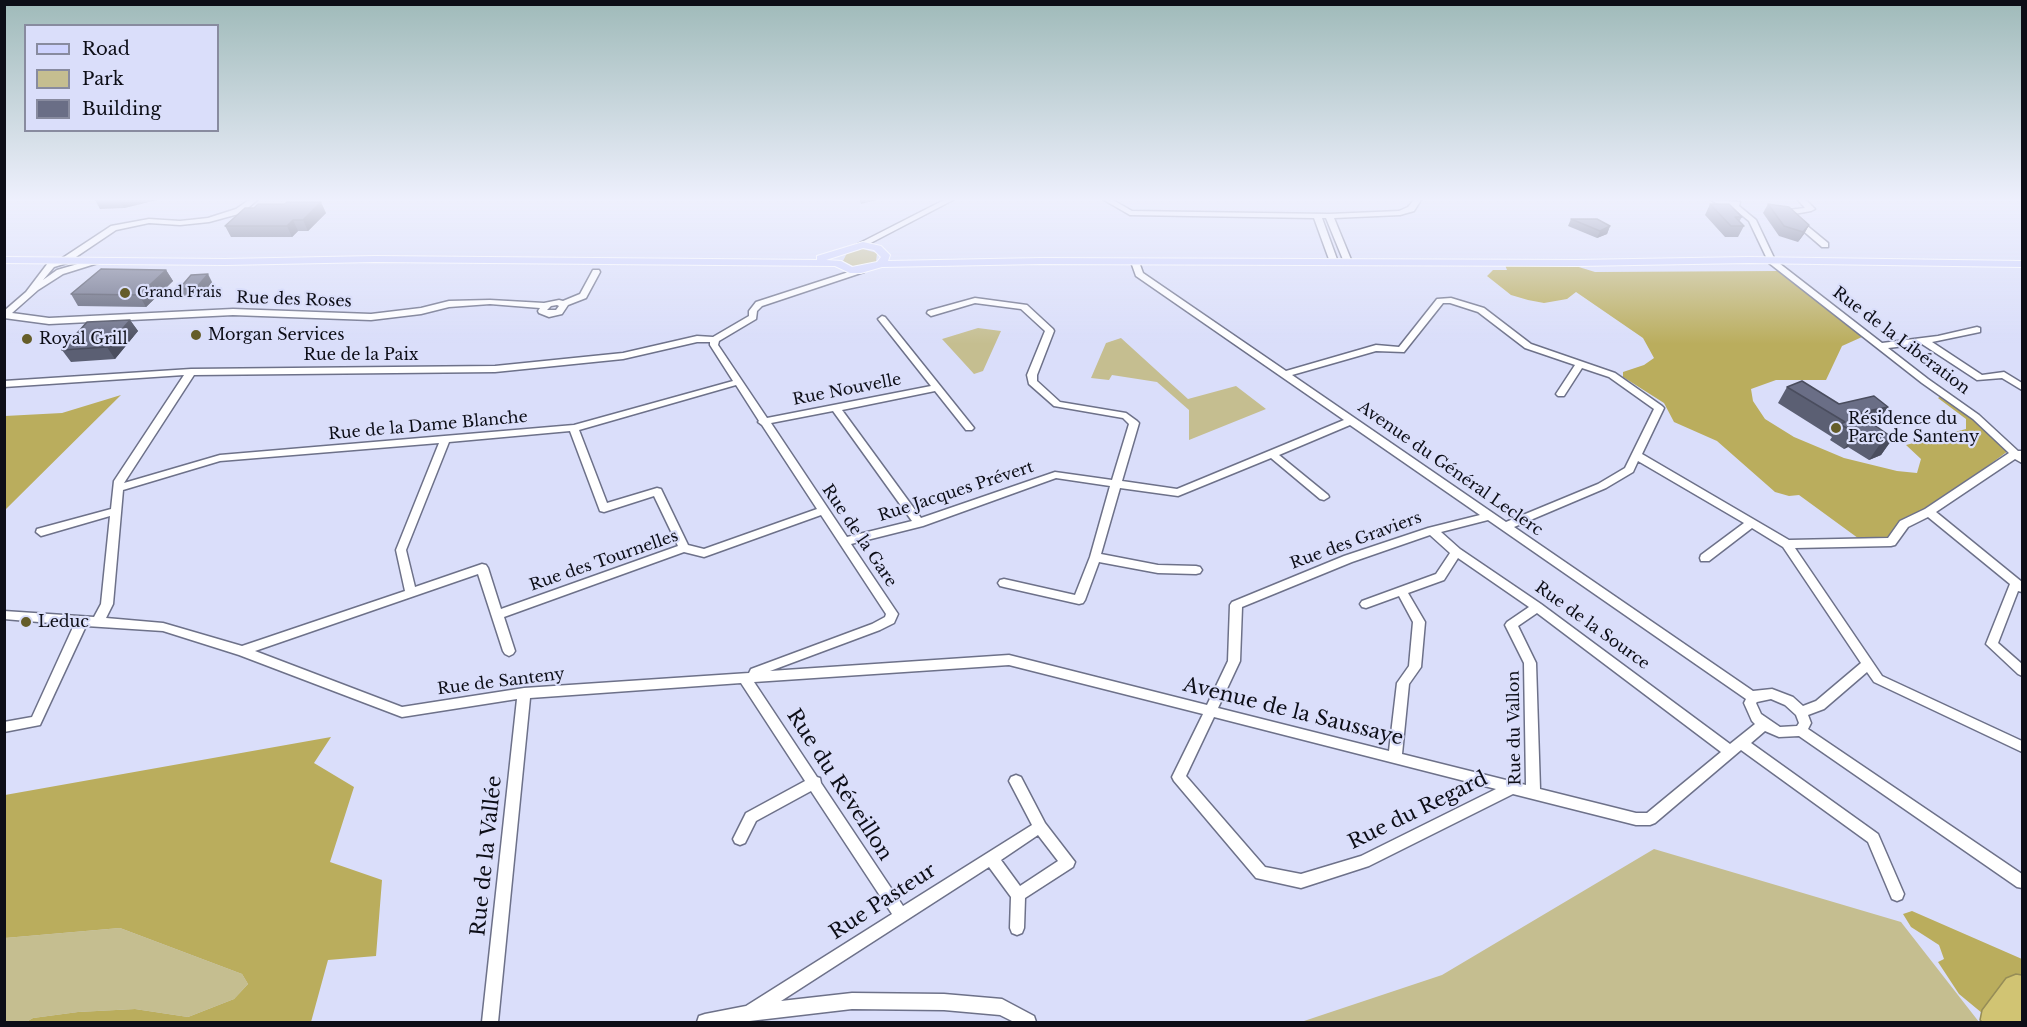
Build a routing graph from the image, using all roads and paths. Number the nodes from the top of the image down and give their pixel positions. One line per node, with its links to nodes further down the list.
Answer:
1 (83, 248): 10 (street)
2 (847, 248): 15 (main road)
3 (862, 248): 9 (main road)
4 (880, 248): 9 (street)
5 (1329, 248): 17 (street)
6 (1342, 248): 18 (street)
7 (1767, 248): 19 (street)
8 (4, 255): 10 (main road)
9 (881, 256): 16 (main road); 21 (main road)
10 (68, 258): 11 (main road); 13 (main road); 14 (main road); 23 (street); 25 (street)
11 (375, 259): 14 (main road); 15 (main road)
12 (4, 260): 13 (main road)
13 (32, 260): 23 (street)
14 (95, 261): 25 (street)
15 (839, 262): 21 (main road); 24 (street)
16 (1135, 262): 17 (main road); 37 (street, Avenue du Général Leclerc)
17 (1334, 262): 18 (main road)
18 (1348, 262): 19 (main road)
19 (1776, 264): 20 (main road); 30 (street, Rue de la Libération)
20 (2022, 264)
21 (861, 270): 24 (street)
22 (596, 272): 27 (street, Rue des Roses)
23 (44, 274): 25 (street)
24 (837, 280): 31 (street)
25 (30, 292): 27 (street)
26 (931, 313): 52 (street)
27 (5, 316)
28 (882, 319): 40 (street)
29 (1977, 330): 32 (street)
30 (1864, 334): 33 (street); 34 (street, Rue de la Libération)
31 (715, 340): 36 (street, Rue de la Paix); 38 (street, Rue de la Gare)
32 (1924, 341): 33 (street); 41 (street)
33 (1903, 342): 34 (street)
34 (1880, 346): 51 (street, Rue de la Libération)
35 (1580, 363): 37 (street); 42 (street); 50 (street)
36 (191, 372): 39 (street, Rue de la Paix); 53 (street)
37 (1284, 375): 44 (street, Avenue du Général Leclerc)
38 (738, 382): 45 (street, Rue de la Gare); 46 (street, Rue de la Dame Blanche)
39 (4, 384)
40 (937, 387): 43 (street, Rue Nouvelle); 47 (street)
41 (2022, 387)
42 (1561, 394)
43 (835, 407): 45 (street, Rue Nouvelle); 59 (street)
44 (1352, 421): 49 (street, Rue Jacques Prévert); 58 (street, Avenue du Général Leclerc)
45 (763, 422): 56 (street, Rue de la Gare)
46 (574, 428): 48 (street, Rue de la Dame Blanche); 66 (street)
47 (969, 428)
48 (445, 440): 53 (street, Rue de la Dame Blanche); 74 (street)
49 (1272, 454): 52 (street, Rue Jacques Prévert); 54 (street)
50 (1637, 456): 60 (street); 61 (street)
51 (2021, 456): 57 (street)
52 (1117, 484): 59 (street, Rue Jacques Prévert); 68 (street)
53 (118, 488): 55 (street)
54 (1324, 496)
55 (116, 511): 63 (street); 81 (street)
56 (822, 511): 64 (street, Rue de la Gare); 66 (street, Rue des Tournelles)
57 (1929, 512): 65 (street); 72 (street)
58 (1490, 516): 61 (street, Avenue du Général Leclerc); 62 (street, Rue des Graviers)
59 (919, 523): 64 (street, Rue Jacques Prévert)
60 (1751, 523): 65 (street); 69 (street)
61 (1505, 527): 89 (street, Avenue du Général Leclerc)
62 (1432, 531): 67 (street, Rue de la Source); 76 (street, Rue des Graviers)
63 (41, 532)
64 (843, 542): 87 (street, Rue de la Gare)
65 (1787, 544): 84 (street)
66 (684, 548): 79 (street, Rue des Tournelles)
67 (1456, 552): 73 (street); 77 (street, Rue de la Source)
68 (1095, 557): 70 (street); 71 (street)
69 (1705, 558)
70 (1196, 570)
71 (1005, 583)
72 (2019, 586): 86 (street)
73 (1402, 592): 75 (street); 97 (street)
74 (411, 593): 79 (street); 82 (street)
75 (1366, 604)
76 (1236, 605): 90 (street, Rue du Regard)
77 (1537, 607): 95 (street, Rue de la Source); 101 (street, Rue du Vallon)
78 (4, 615): 80 (street, Rue de Santeny)
79 (498, 615): 83 (street)
80 (82, 621): 81 (street, Rue de Santeny); 93 (street)
81 (98, 622): 82 (street, Rue de Santeny)
82 (242, 651): 88 (street, Rue de Santeny)
83 (508, 651)
84 (1868, 664): 91 (street); 96 (street)
85 (924, 665): 87 (street, Rue de Santeny); 90 (street, Avenue de la Saussaye)
86 (2022, 671)
87 (744, 677): 88 (street, Rue de Santeny); 99 (street, Rue du Réveillon)
88 (524, 693): 111 (street, Rue de la Vallée)
89 (1753, 698): 91 (street); 92 (street)
90 (1209, 711): 97 (street, Avenue de la Saussaye); 100 (street, Rue du Regard)
91 (1801, 712): 94 (street)
92 (1764, 724): 94 (street); 95 (street)
93 (5, 726)
94 (1801, 731): 105 (street)
95 (1736, 747): 101 (street, Avenue de la Saussaye); 106 (street, Rue de la Source)
96 (2022, 747)
97 (1395, 758): 100 (street, Avenue de la Saussaye)
98 (1016, 781): 102 (street)
99 (814, 782): 103 (street); 108 (street, Rue du Réveillon)
100 (1509, 789): 101 (street, Avenue de la Saussaye)
101 (1533, 794)
102 (1040, 827): 104 (street, Rue Pasteur); 107 (street)
103 (740, 839)
104 (991, 858): 107 (street); 108 (street, Rue Pasteur)
105 (2022, 882)
106 (1897, 894)
107 (1018, 895): 109 (street)
108 (901, 915): 110 (street, Rue Pasteur)
109 (1017, 928)
110 (749, 1013): 112 (street); 113 (street)
111 (490, 1023)
112 (705, 1023)
113 (1028, 1023)

